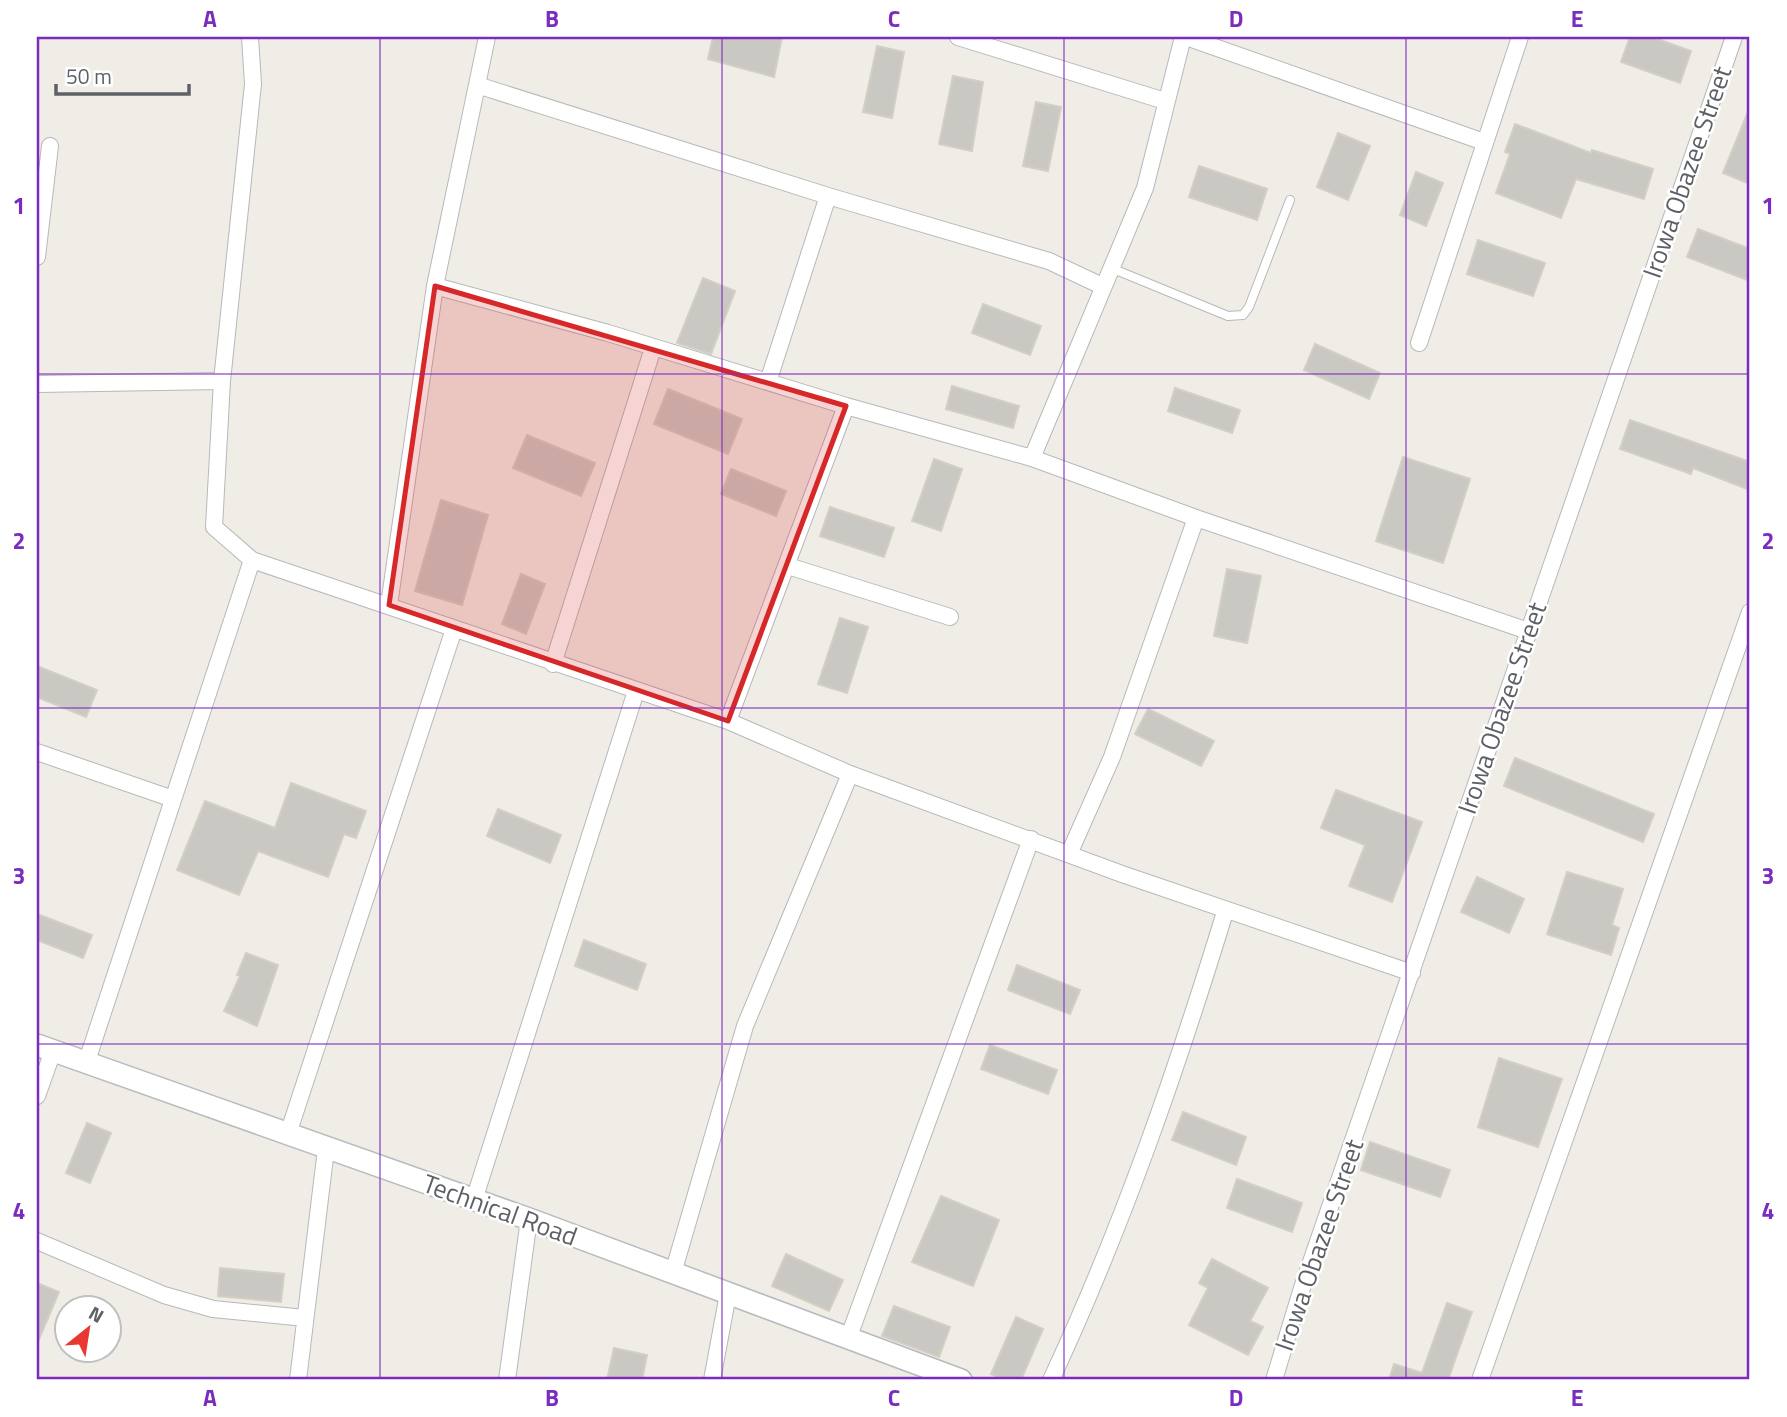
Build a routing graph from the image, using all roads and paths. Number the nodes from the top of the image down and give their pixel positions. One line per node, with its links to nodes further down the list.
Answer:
1 (250, 37): 19 (street)
2 (487, 37): 7 (street)
3 (958, 37): 8 (street)
4 (1185, 37): 8 (street); 9 (street)
5 (1520, 37): 9 (street)
6 (1734, 37): 31 (street, Irowa Obazee Street)
7 (477, 85): 11 (street); 15 (street)
8 (1165, 101): 14 (street)
9 (1484, 142): 17 (street)
10 (50, 146): 13 (street)
11 (828, 196): 16 (street); 20 (street)
12 (1290, 200): 14 (lane)
13 (37, 257)
14 (1111, 268): 16 (street)
15 (435, 286): 18 (street); 27 (street)
16 (1102, 286): 23 (street)
17 (1419, 343)
18 (653, 348): 20 (street); 32 (street)
19 (222, 381): 21 (street); 25 (street)
20 (768, 382): 22 (street)
21 (37, 384)
22 (846, 406): 23 (street); 26 (street)
23 (1032, 458): 24 (street)
24 (1196, 518): 31 (street); 39 (street)
25 (252, 560): 27 (street); 37 (street)
26 (788, 566): 29 (street); 34 (street)
27 (389, 605): 30 (street)
28 (1750, 612): 60 (street)
29 (950, 617)
30 (454, 629): 32 (street); 45 (street)
31 (1528, 631): 41 (street, Irowa Obazee Street)
32 (553, 664): 33 (street)
33 (636, 691): 34 (street); 47 (street)
34 (729, 722): 36 (street)
35 (37, 752): 37 (street)
36 (850, 774): 38 (street); 50 (street)
37 (173, 799): 43 (street)
38 (1031, 839): 39 (street); 53 (street)
39 (1069, 854): 40 (street)
40 (1225, 912): 41 (street); 58 (street)
41 (1412, 973): 59 (street, Irowa Obazee Street)
42 (45, 1048): 43 (street, Technical Road); 44 (street)
43 (86, 1064): 45 (street, Technical Road)
44 (37, 1096)
45 (288, 1134): 46 (street, Technical Road)
46 (326, 1149): 47 (street, Technical Road); 52 (street)
47 (474, 1200): 48 (street, Technical Road)
48 (529, 1219): 50 (street, Technical Road); 55 (street)
49 (37, 1241): 52 (street)
50 (673, 1273): 51 (street, Technical Road)
51 (728, 1294): 53 (street, Technical Road); 56 (street)
52 (305, 1318): 54 (street)
53 (848, 1339): 57 (street, Technical Road)
54 (298, 1380)
55 (507, 1380)
56 (712, 1380)
57 (961, 1380)
58 (1051, 1380)
59 (1274, 1380)
60 (1480, 1380)

